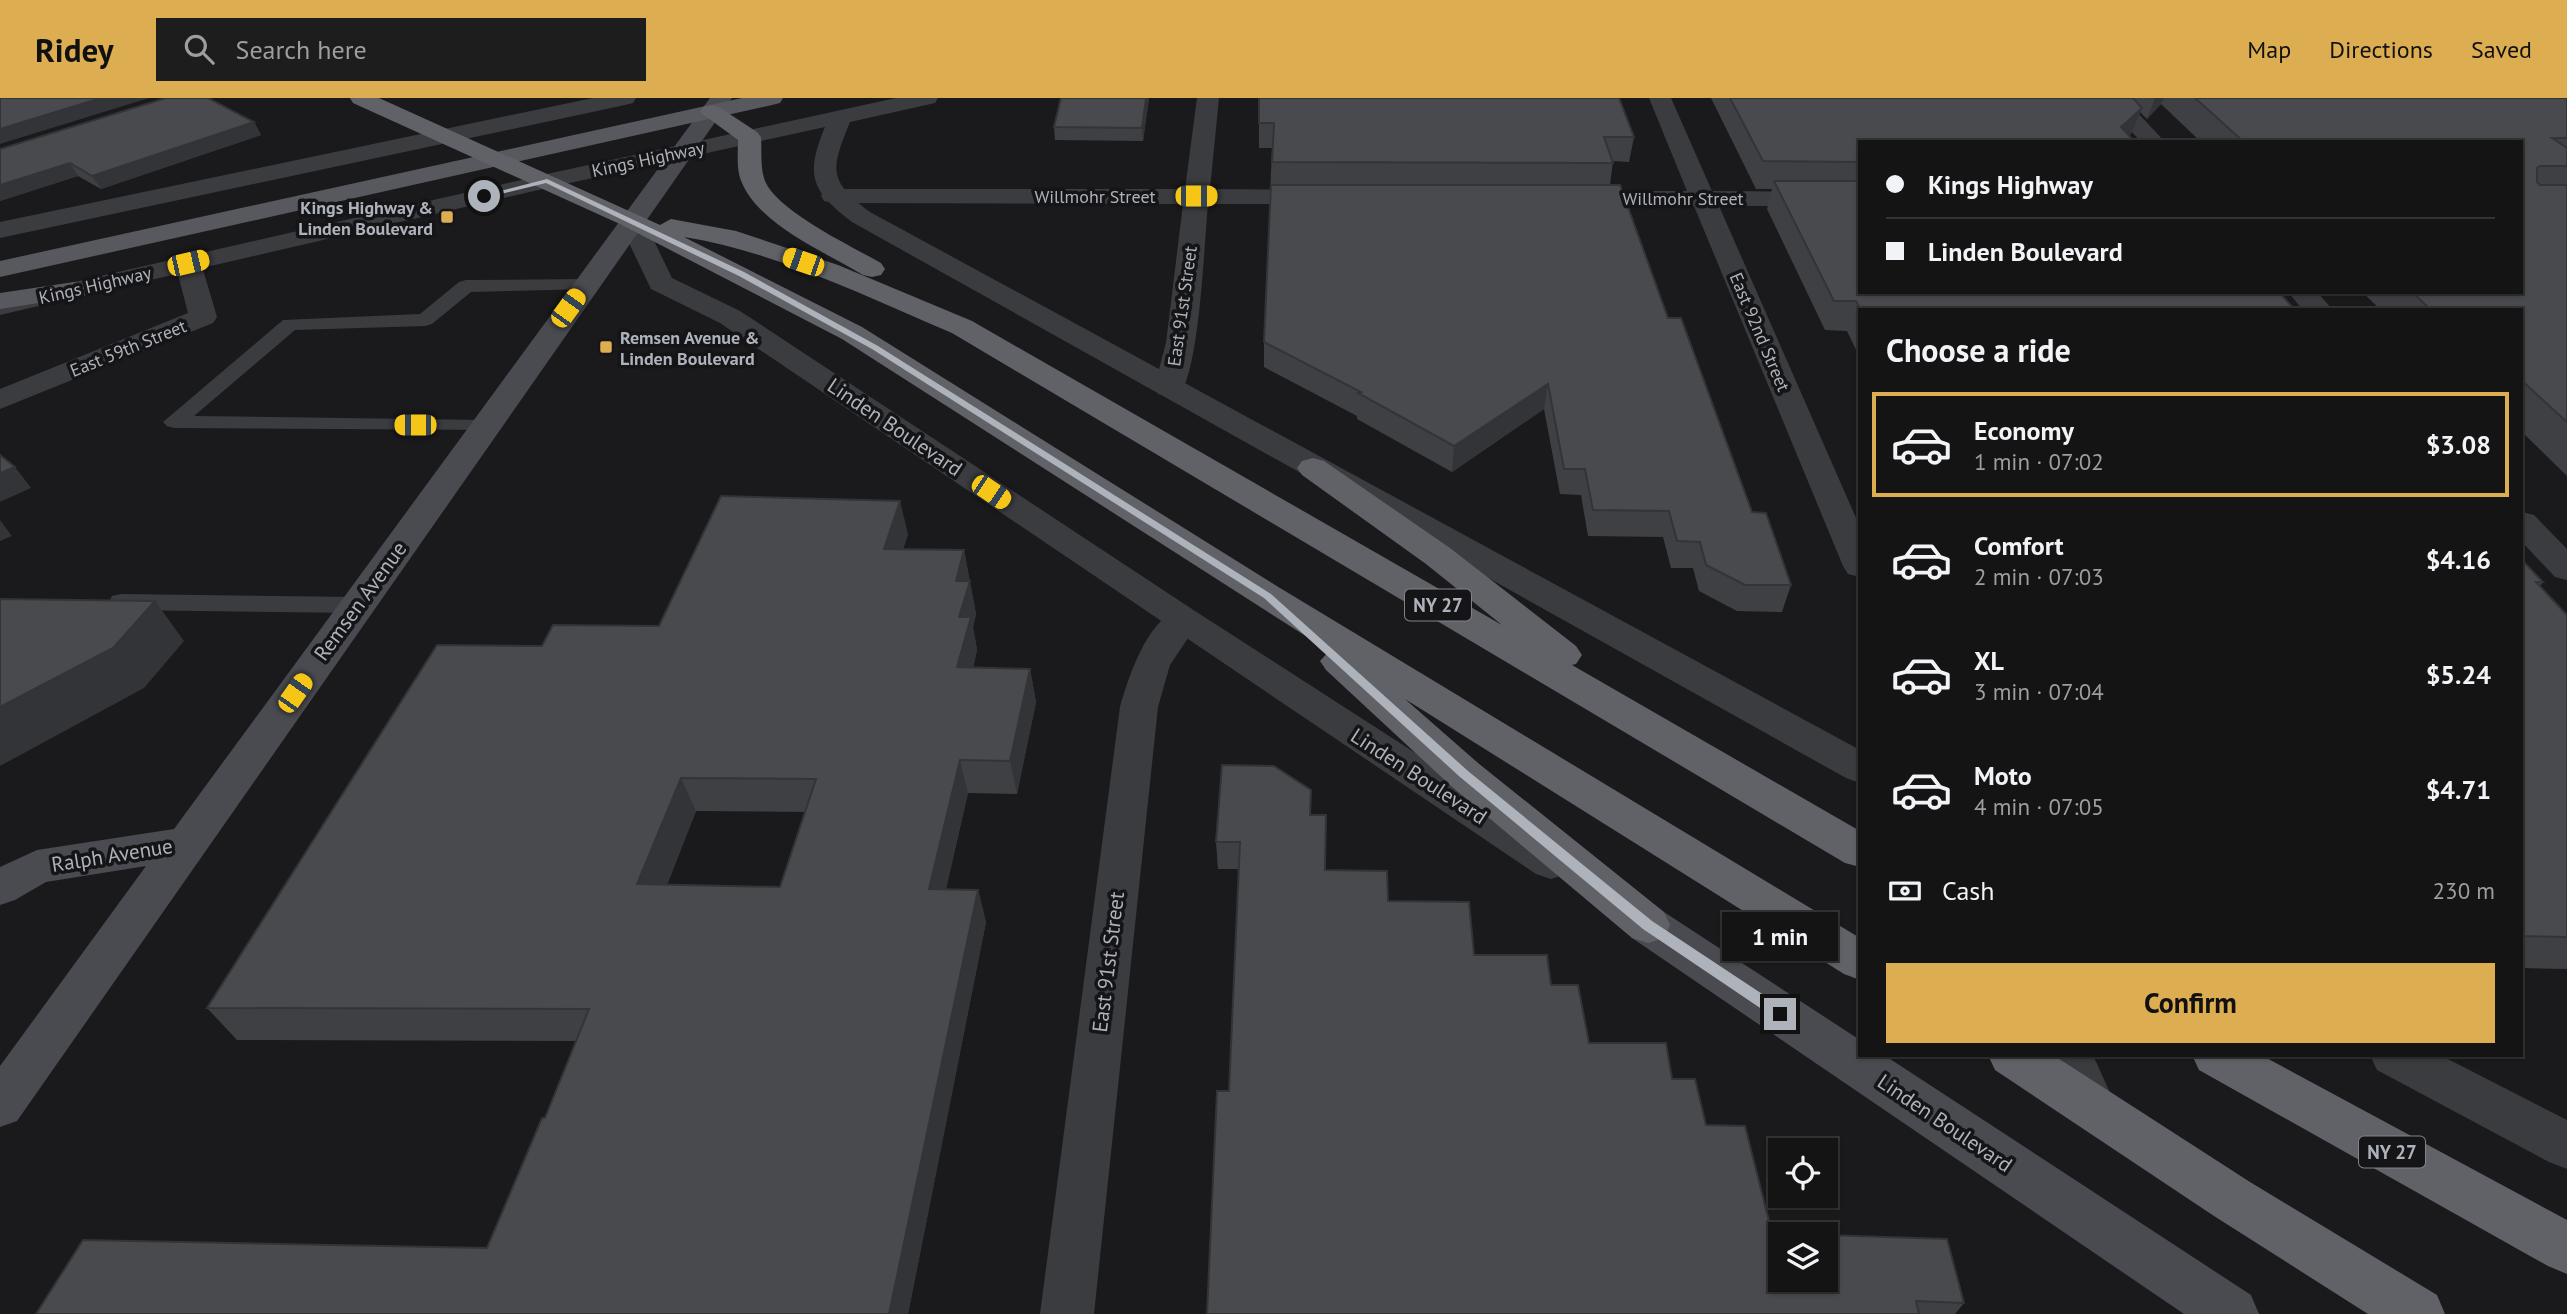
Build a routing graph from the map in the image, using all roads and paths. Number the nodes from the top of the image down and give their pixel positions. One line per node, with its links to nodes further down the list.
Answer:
1 (361, 98): 10 (highway, NY 27)
2 (625, 98): 10 (street)
3 (772, 98): 8 (main road, Kings Highway)
4 (927, 98): 9 (street, Kings Highway)
5 (1208, 98): 17 (street, East 91st Street)
6 (1660, 98): 20 (street, East 92nd Street)
7 (2112, 98): 12 (street)
8 (716, 105): 11 (highway); 13 (main road, Remsen Avenue); 14 (main road, Kings Highway)
9 (840, 118): 11 (street, Kings Highway); 16 (street)
10 (444, 134): 14 (highway, NY 27); 23 (street)
11 (749, 137): 13 (street, Kings Highway); 32 (highway)
12 (2152, 140)
13 (681, 152): 15 (street, Kings Highway); 22 (main road, Remsen Avenue)
14 (498, 158): 15 (highway, NY 27); 25 (main road, Kings Highway)
15 (547, 181): 22 (highway, NY 27); 24 (street, Kings Highway)
16 (834, 196): 17 (street, Willmohr Street); 33 (street)
17 (1196, 196): 18 (street, Willmohr Street); 33 (street, East 91st Street)
18 (1341, 197)
19 (1549, 198): 20 (street, Willmohr Street)
20 (1703, 198): 21 (street, Willmohr Street); 38 (street, East 92nd Street)
21 (1858, 199)
22 (631, 220): 26 (main road, Remsen Avenue); 32 (highway, NY 27); 40 (highway, NY 27); 43 (street, Linden Boulevard)
23 (0, 230)
24 (188, 263): 27 (street, Kings Highway); 34 (street, East 59th Street)
25 (0, 269)
26 (585, 285): 35 (main road, Remsen Avenue); 35 (lane)
27 (74, 290): 29 (main road); 30 (street, Kings Highway)
28 (2304, 294): 31 (street)
29 (0, 301)
30 (0, 307)
31 (2317, 308)
32 (962, 327): 44 (highway, NY 27)
33 (1169, 388): 36 (street)
34 (0, 400)
35 (486, 426): 42 (main road, Remsen Avenue)
36 (1313, 468): 44 (highway); 45 (street)
37 (2523, 523): 39 (street)
38 (1858, 561)
39 (2567, 569)
40 (1267, 596): 49 (highway); 50 (highway, NY 27)
41 (96, 602): 42 (lane)
42 (358, 605): 46 (main road, Remsen Avenue)
43 (1182, 620): 49 (street, Linden Boulevard); 60 (street, East 91st Street)
44 (1665, 737): 47 (highway, NY 27)
45 (1858, 767)
46 (188, 843): 48 (main road, Ralph Avenue); 55 (main road, Remsen Avenue)
47 (1858, 851)
48 (0, 888)
49 (1648, 925): 59 (main road, Linden Boulevard)
50 (1858, 960)
51 (2015, 1057): 56 (highway)
52 (2070, 1057): 56 (street)
53 (2220, 1057): 58 (highway, NY 27)
54 (2398, 1057): 57 (street)
55 (0, 1105)
56 (2091, 1106): 62 (highway)
57 (2567, 1146)
58 (2567, 1248)
59 (2174, 1291): 61 (main road, Linden Boulevard)
60 (1067, 1314)
61 (2232, 1314)
62 (2418, 1314)

